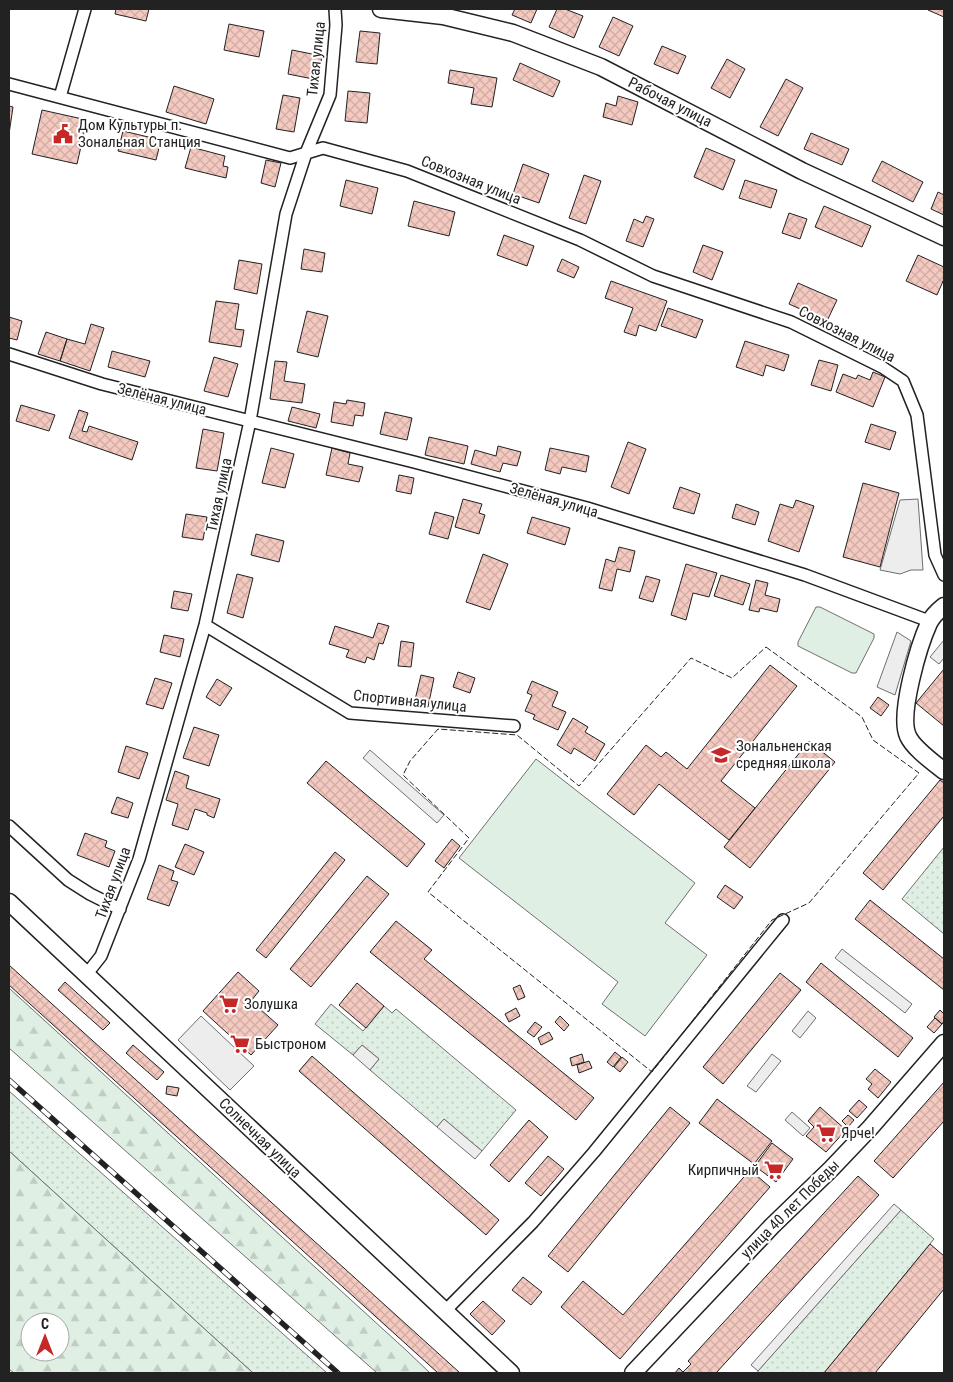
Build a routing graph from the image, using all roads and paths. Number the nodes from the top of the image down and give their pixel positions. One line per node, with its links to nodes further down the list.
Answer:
1 (85, 9): 5 (street)
2 (335, 9): 6 (street, Тихая улица)
3 (381, 9): 7 (street, Рабочая улица)
4 (9, 84): 5 (street, Совхозная улица)
5 (60, 98): 6 (street, Совхозная улица)
6 (306, 153): 9 (street, Тихая улица); 10 (street, Совхозная улица)
7 (944, 237)
8 (9, 354): 9 (street, Зелёная улица)
9 (250, 421): 12 (street, Зелёная улица); 13 (street, Тихая улица)
10 (944, 575)
11 (944, 606): 12 (street)
12 (929, 622): 15 (street)
13 (205, 625): 14 (street, Спортивная улица); 18 (street, Тихая улица)
14 (514, 726)
15 (944, 771)
16 (9, 826): 18 (street)
17 (9, 902): 20 (street, Солнечная улица)
18 (120, 909): 20 (street, Тихая улица)
19 (783, 920): 22 (street)
20 (86, 975): 22 (street, Солнечная улица)
21 (944, 1043): 24 (street, улица 40 лет Победы)
22 (444, 1312): 23 (street, Солнечная улица)
23 (511, 1373)
24 (633, 1373)

